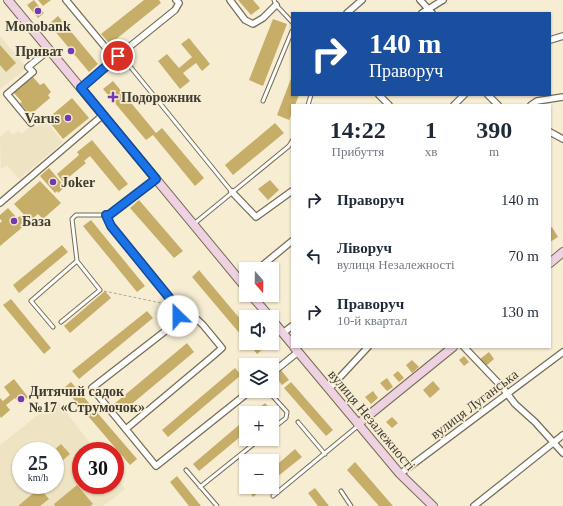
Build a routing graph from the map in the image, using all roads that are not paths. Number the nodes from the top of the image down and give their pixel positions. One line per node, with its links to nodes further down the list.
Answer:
1 (8, 0): 15 (main road)
2 (66, 0): 17 (street)
3 (176, 0): 16 (street)
4 (230, 0): 8 (street)
5 (362, 0): 10 (street)
6 (420, 0): 9 (street)
7 (443, 0): 9 (street)
8 (275, 2): 11 (lane)
9 (430, 11)
10 (348, 12)
11 (291, 21)
12 (291, 33): 23 (lane)
13 (563, 36): 14 (street)
14 (551, 40)
15 (49, 50): 18 (main road); 29 (street)
16 (120, 54): 17 (street); 34 (lane)
17 (115, 59): 18 (street)
18 (81, 88): 28 (main road)
19 (381, 96): 24 (street)
20 (463, 96): 25 (street)
21 (489, 96): 26 (street)
22 (563, 97): 27 (street)
23 (263, 100)
24 (388, 104)
25 (455, 104)
26 (497, 104)
27 (532, 104)
28 (103, 115): 33 (main road); 36 (street)
29 (31, 123)
30 (551, 133): 31 (street)
31 (563, 139)
32 (291, 143): 34 (lane)
33 (156, 179): 37 (lane); 38 (main road)
34 (232, 192): 35 (street); 38 (lane)
35 (291, 192)
36 (0, 203)
37 (106, 215): 41 (lane); 46 (street)
38 (193, 224): 44 (main road)
39 (291, 242): 42 (street)
40 (563, 252): 43 (main road)
41 (77, 261): 48 (lane); 49 (lane)
42 (266, 262)
43 (551, 262)
44 (239, 277)
45 (258, 302): 47 (main road)
46 (177, 308): 67 (street); 67 (street)
47 (264, 310)
48 (61, 322)
49 (53, 327)
50 (291, 327): 52 (street)
51 (279, 328): 52 (main road)
52 (283, 333): 53 (main road)
53 (291, 343)
54 (367, 348): 60 (street)
55 (452, 348): 66 (main road)
56 (465, 348): 61 (street)
57 (296, 349): 59 (street); 60 (main road, вулиця Незалежності)
58 (563, 352): 61 (street, вулиця Луганська)
59 (279, 366)
60 (329, 389): 66 (main road, вулиця Незалежності)
61 (507, 394): 69 (street); 74 (street, вулиця Луганська)
62 (241, 398): 67 (street)
63 (274, 398): 65 (lane)
64 (298, 422): 72 (lane)
65 (279, 424)
66 (358, 424): 72 (lane); 74 (main road, вулиця Незалежності)
67 (126, 429)
68 (563, 435): 69 (street)
69 (554, 443): 71 (street); 81 (street)
70 (251, 446): 75 (lane)
71 (563, 453)
72 (325, 454): 77 (lane)
73 (186, 470): 75 (lane)
74 (400, 474): 80 (main road, вулиця Незалежності)
75 (200, 487): 78 (lane)
76 (340, 492): 79 (lane)
77 (273, 496)
78 (217, 506)
79 (351, 506)
80 (432, 506)
81 (474, 506)

